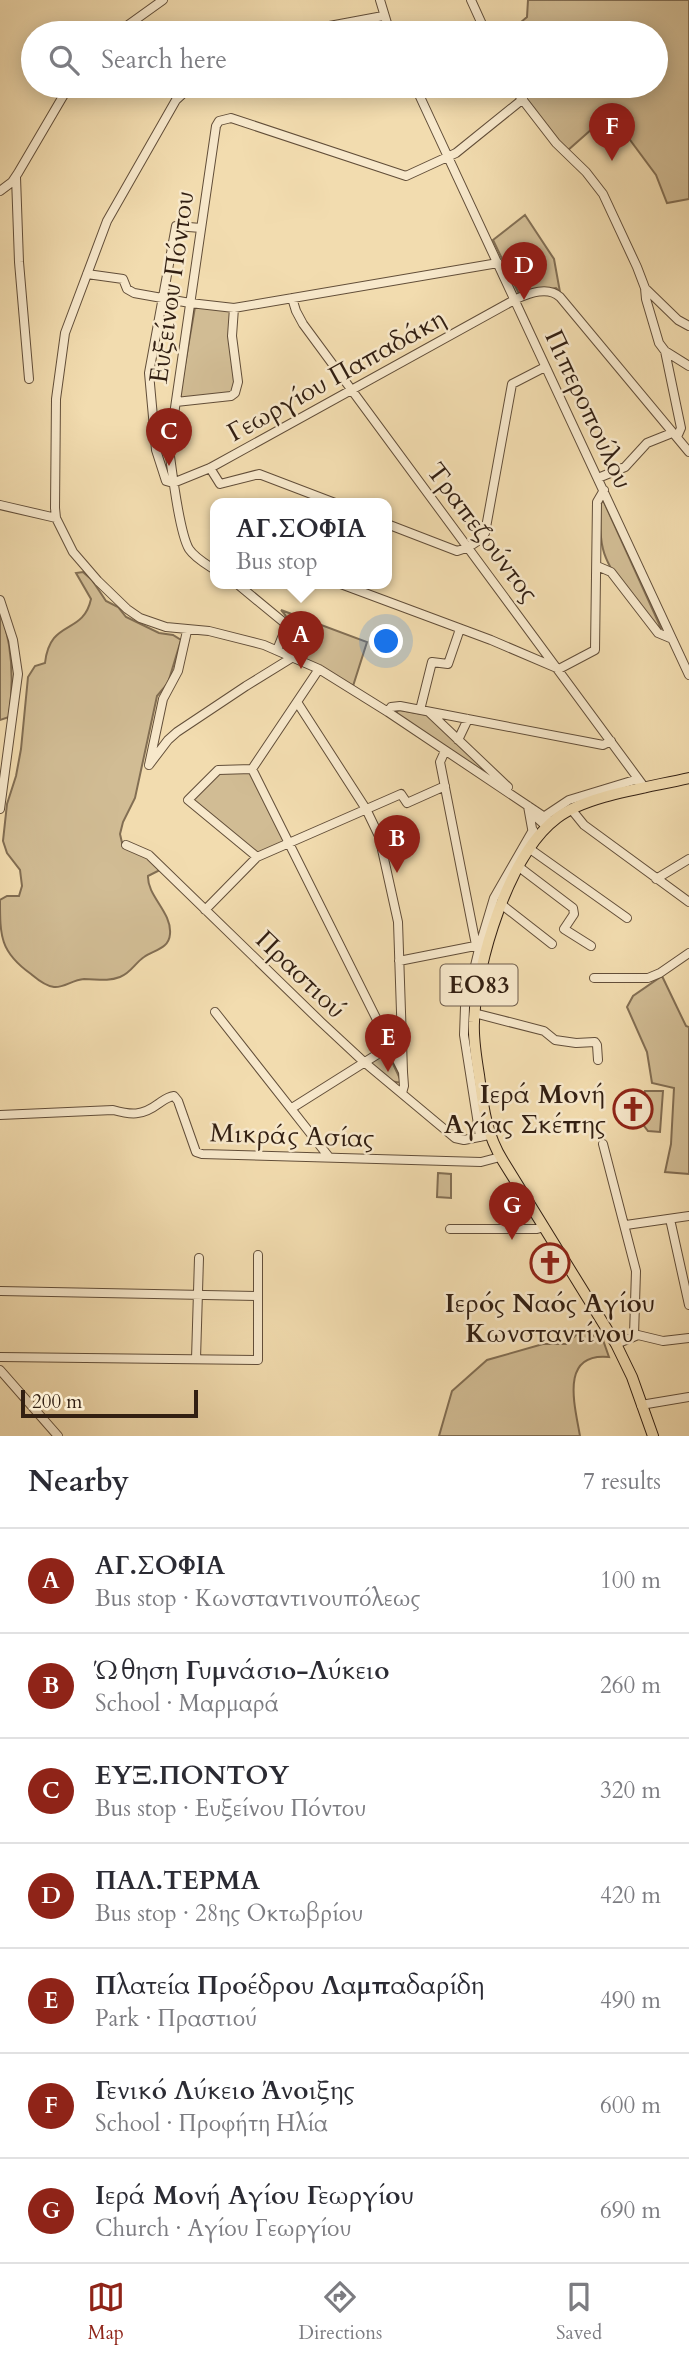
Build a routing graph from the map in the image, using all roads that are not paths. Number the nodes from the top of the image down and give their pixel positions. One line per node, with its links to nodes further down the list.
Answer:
1 (163, 0): 6 (street)
2 (390, 0): 4 (street)
3 (471, 0): 9 (street)
4 (380, 1): 5 (street)
5 (383, 16): 7 (street); 8 (street)
6 (134, 21)
7 (356, 21)
8 (385, 21)
9 (481, 21)
10 (62, 98): 15 (street)
11 (178, 98): 19 (street)
12 (421, 98): 14 (street, Πιπεροπούλου)
13 (523, 99): 14 (street); 20 (street)
14 (448, 157): 17 (street, Ευξείνου Πόντου); 18 (street, Πιπεροπούλου)
15 (16, 177): 16 (street); 30 (street)
16 (0, 191)
17 (201, 228): 21 (street); 24 (street, Ευξείνου Πόντου)
18 (498, 263): 22 (street); 23 (street, Πιπεροπούλου)
19 (87, 274): 21 (street); 41 (street)
20 (645, 288): 26 (street); 27 (street)
21 (162, 298): 24 (street); 37 (street)
22 (292, 298): 25 (street); 31 (street, Τραπεζούντος)
23 (516, 299): 29 (street, Πιπεροπούλου); 31 (street, Γεωργίου Παπαδάκη); 33 (street, Γεωργίου Παπαδάκη)
24 (190, 303): 25 (street); 32 (street, Ευξείνου Πόντου)
25 (234, 308): 32 (street)
26 (689, 327)
27 (665, 351): 28 (street); 33 (street)
28 (689, 366)
29 (545, 367): 36 (street, Πιπεροπούλου); 43 (street)
30 (29, 379)
31 (351, 390): 35 (street, Γεωργίου Παπαδάκη); 43 (street, Τραπεζούντος)
32 (176, 402): 37 (street, Ευξείνου Πόντου)
33 (675, 435): 34 (street); 36 (street)
34 (689, 452)
35 (210, 468): 37 (street, Γεωργίου Παπαδάκη); 39 (street)
36 (598, 478): 38 (street, Πιπεροπούλου)
37 (173, 483): 45 (street, Ευξείνου Πόντου)
38 (604, 491): 44 (street); 51 (street, Πιπεροπούλου)
39 (322, 498)
40 (0, 505): 41 (street)
41 (56, 518): 50 (street)
42 (392, 527): 43 (street)
43 (468, 547): 52 (street, Τραπεζούντος)
44 (597, 566): 51 (street); 57 (street)
45 (210, 567)
46 (244, 589): 53 (street)
47 (354, 589): 49 (street)
48 (0, 600): 73 (street)
49 (460, 629): 55 (street); 60 (street)
50 (187, 631): 53 (street); 54 (street)
51 (670, 638): 58 (street, Πιπεροπούλου)
52 (542, 646): 55 (street); 57 (street, Τραπεζούντος)
53 (277, 650): 54 (street)
54 (293, 657): 56 (street)
55 (532, 657): 57 (street)
56 (318, 669): 59 (street); 61 (street)
57 (559, 669): 64 (street, Τραπεζούντος)
58 (688, 670)
59 (297, 702): 66 (street); 72 (street)
60 (425, 711): 61 (street); 62 (street); 63 (street)
61 (388, 712): 65 (street)
62 (468, 719): 63 (street); 64 (street)
63 (458, 740): 71 (street)
64 (611, 741): 68 (street, Τραπεζούντος)
65 (445, 751): 69 (street); 71 (street)
66 (253, 769): 77 (street); 80 (street)
67 (689, 778): 70 (main road, ΕΟ83)
68 (638, 779): 70 (street, Τραπεζούντος); 75 (street)
69 (445, 786): 72 (street); 89 (street)
70 (645, 788): 74 (main road, ΕΟ83)
71 (528, 805): 75 (street); 76 (street)
72 (366, 808): 77 (street); 92 (street)
73 (0, 809)
74 (571, 809): 75 (main road, ΕΟ83); 83 (street)
75 (548, 822): 79 (main road, ΕΟ83)
76 (533, 830): 79 (street); 89 (street)
77 (289, 842): 80 (street); 97 (street)
78 (126, 845): 86 (street, Πραστιού)
79 (531, 847): 82 (main road, ΕΟ83); 87 (street)
80 (257, 857): 86 (street)
81 (689, 859): 83 (street)
82 (519, 867): 85 (main road, ΕΟ83); 90 (street)
83 (656, 879): 84 (street)
84 (689, 902)
85 (501, 904): 88 (street); 95 (main road, ΕΟ83)
86 (205, 910): 99 (street, Πραστιού)
87 (627, 918)
88 (552, 944)
89 (478, 945): 92 (street); 104 (street)
90 (591, 946)
91 (689, 953): 93 (street)
92 (399, 961): 96 (street)
93 (594, 978)
94 (215, 1012): 102 (street)
95 (474, 1013): 98 (street); 104 (main road, ΕΟ83)
96 (400, 1040): 97 (street); 100 (street)
97 (389, 1047): 99 (street); 100 (street)
98 (598, 1060)
99 (364, 1062): 101 (street, Πραστιού); 102 (street)
100 (403, 1072): 101 (street)
101 (402, 1093): 104 (street, Πραστιού)
102 (292, 1108): 106 (street)
103 (0, 1115): 107 (street, Μικράς Ασίας)
104 (484, 1136): 109 (main road, ΕΟ83)
105 (603, 1144): 112 (street)
106 (319, 1145): 107 (street); 108 (street)
107 (316, 1157): 108 (street, Μικράς Ασίας)
108 (329, 1157): 109 (street, Μικράς Ασίας)
109 (500, 1157): 113 (main road, ΕΟ83)
110 (689, 1216): 111 (street)
111 (670, 1219): 112 (street); 120 (street)
112 (625, 1225): 121 (street)
113 (544, 1227): 114 (street); 123 (main road, ΕΟ83)
114 (450, 1229)
115 (258, 1255): 119 (street)
116 (199, 1258): 118 (street)
117 (0, 1291): 118 (street)
118 (198, 1295): 119 (street); 125 (street)
119 (258, 1296): 125 (street)
120 (689, 1305)
121 (634, 1335): 122 (street); 123 (street)
122 (689, 1338)
123 (616, 1344): 128 (main road, ΕΟ83)
124 (0, 1356): 125 (street)
125 (196, 1359)
126 (0, 1370): 129 (street)
127 (689, 1397): 128 (street)
128 (641, 1405): 130 (main road, ΕΟ83)
129 (58, 1436)
130 (653, 1436)

